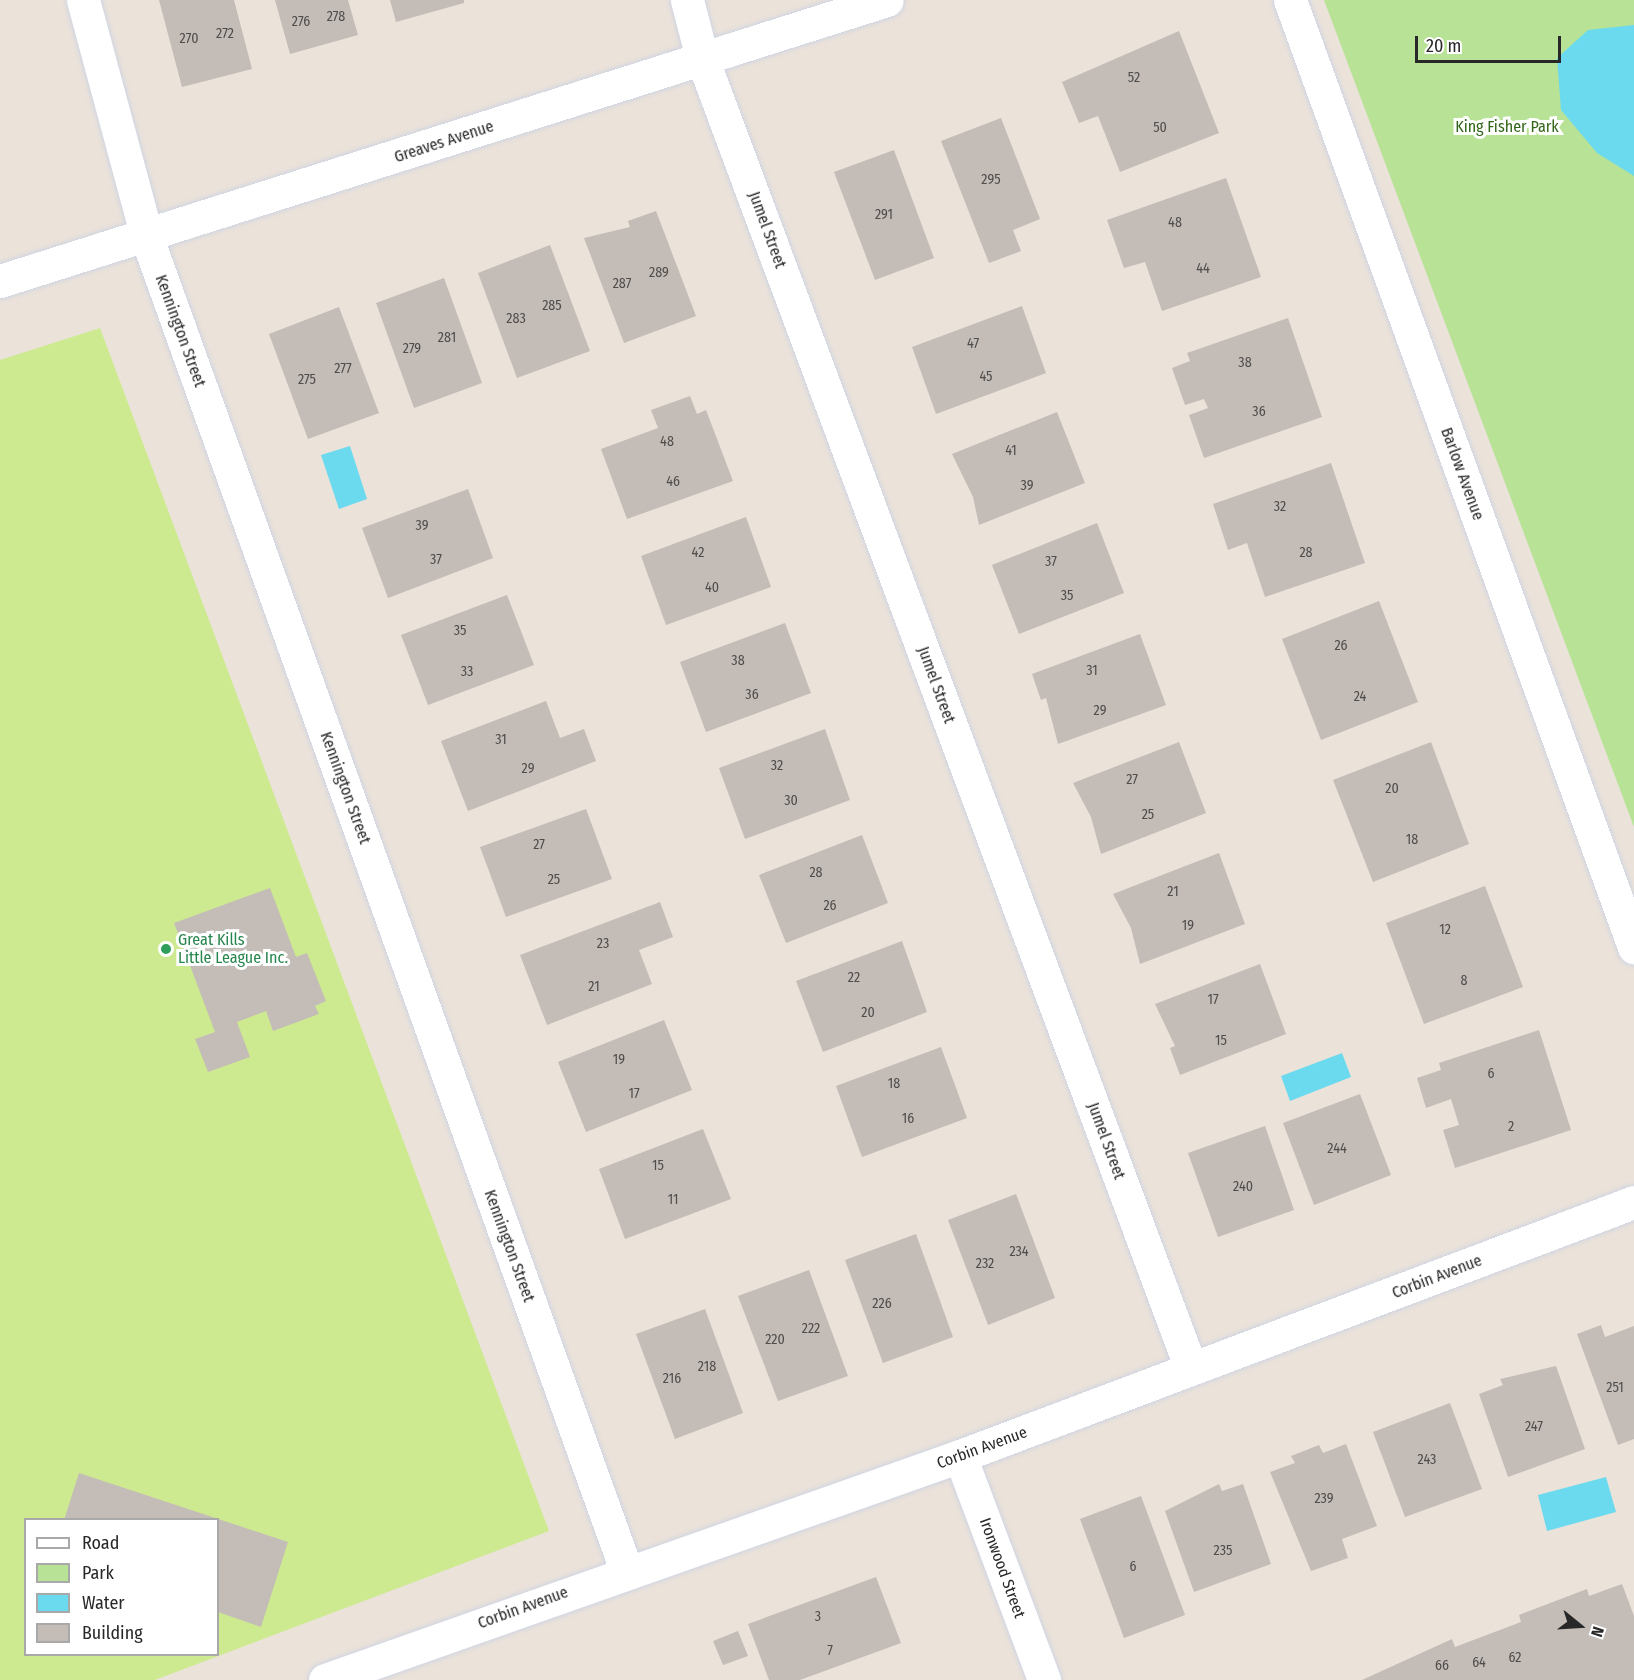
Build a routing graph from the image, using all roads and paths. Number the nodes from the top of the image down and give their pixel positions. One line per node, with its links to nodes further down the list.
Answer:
1 (83, 0): 6 (street, Kennington Street)
2 (687, 0): 5 (street, Jumel Street)
3 (887, 0): 5 (street, Greaves Avenue)
4 (1290, 0): 8 (street, Barlow Avenue)
5 (702, 58): 6 (street, Greaves Avenue); 10 (street, Jumel Street)
6 (147, 238): 7 (street, Greaves Avenue); 12 (street, Kennington Street)
7 (0, 281)
8 (1634, 948)
9 (1634, 1202): 10 (street, Corbin Avenue)
10 (1191, 1369): 11 (street, Corbin Avenue)
11 (960, 1456): 12 (street, Corbin Avenue); 14 (street, Ironwood Street)
12 (626, 1570): 13 (street, Corbin Avenue)
13 (325, 1680)
14 (1044, 1680)

